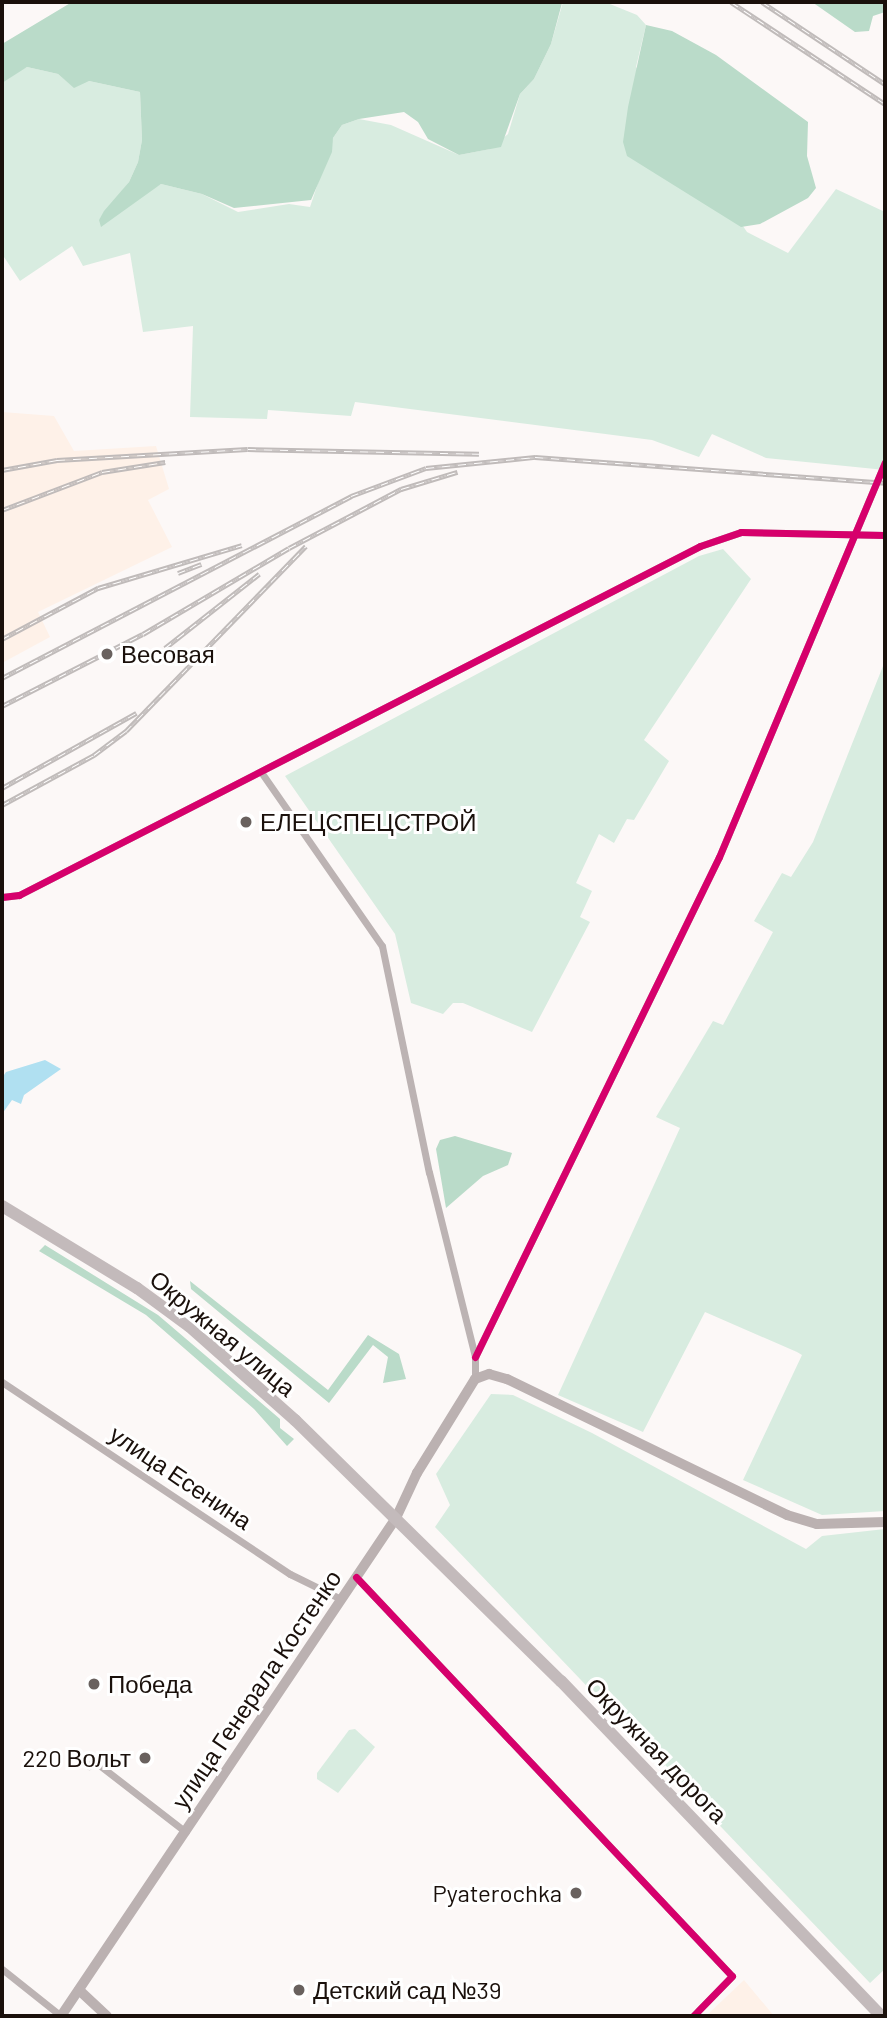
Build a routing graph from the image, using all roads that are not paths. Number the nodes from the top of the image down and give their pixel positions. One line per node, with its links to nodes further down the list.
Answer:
1 (885, 462): 2 (street)
2 (857, 533): 3 (street); 4 (street); 7 (street)
3 (885, 536)
4 (261, 772): 5 (street); 7 (street)
5 (2, 897)
6 (2, 1206): 10 (highway, Окружная улица)
7 (475, 1357): 8 (street)
8 (475, 1379): 10 (street, улица Генерала Костенко); 11 (street)
9 (2, 1382): 13 (street, улица Есенина)
10 (396, 1518): 12 (street, улица Генерала Костенко); 21 (highway, Окружная дорога)
11 (885, 1522)
12 (356, 1577): 13 (street, улица Генерала Костенко); 20 (street)
13 (341, 1599): 15 (street, улица Генерала Костенко)
14 (89, 1766): 15 (street)
15 (186, 1832): 17 (street, улица Генерала Костенко)
16 (2, 1969): 18 (street)
17 (79, 1990): 18 (street, улица Генерала Костенко); 19 (street)
18 (61, 2016)
19 (107, 2016)
20 (693, 2016)
21 (881, 2016)

